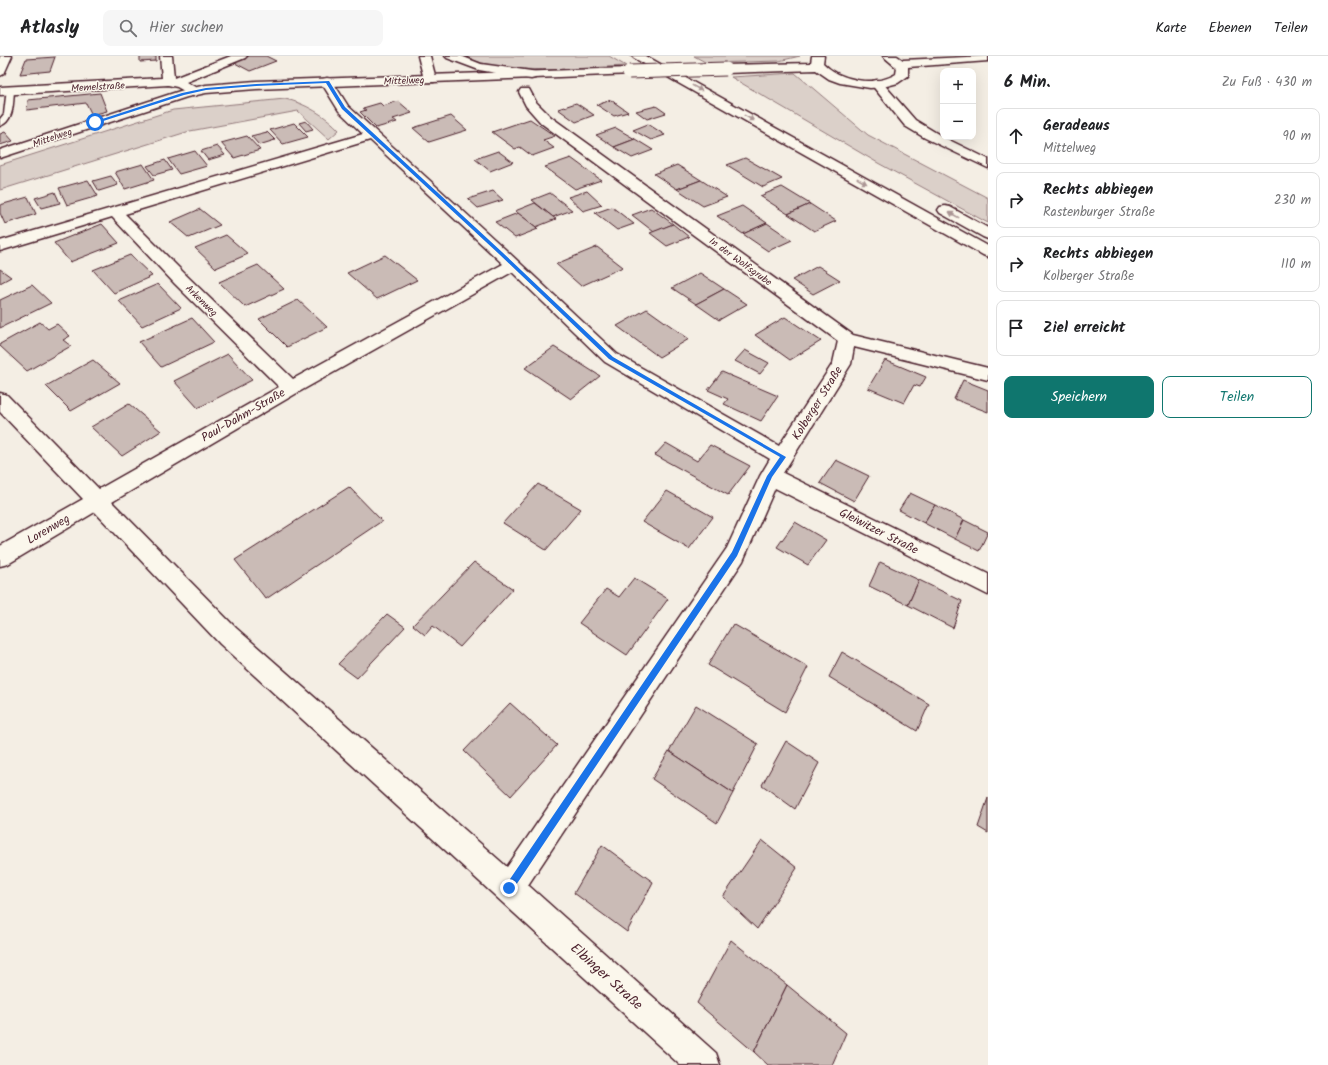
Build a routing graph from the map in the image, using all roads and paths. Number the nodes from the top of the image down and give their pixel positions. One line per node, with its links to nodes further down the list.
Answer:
1 (6, 56): 12 (main road)
2 (166, 56): 16 (main road)
3 (241, 56): 16 (main road)
4 (424, 56): 15 (main road)
5 (451, 56): 13 (main road); 14 (main road)
6 (638, 56): 31 (main road, one-way to 31)
7 (889, 56): 11 (main road)
8 (988, 58): 11 (main road)
9 (672, 60): 18 (main road)
10 (818, 61): 13 (main road, Mittelweg, bridge); 19 (main road)
11 (900, 64): 19 (main road)
12 (0, 72)
13 (531, 75): 14 (main road, Mittelweg)
14 (455, 78): 15 (main road, Mittelweg)
15 (430, 79): 17 (main road, Mittelweg)
16 (171, 82): 20 (main road, Memelstraße); 21 (main road, Memelstraße)
17 (327, 82): 21 (main road, Mittelweg); 24 (main road)
18 (712, 82)
19 (877, 84): 26 (main road)
20 (5, 91): 23 (lane)
21 (193, 92): 25 (main road, Mittelweg)
22 (525, 92): 33 (main road, In der Wolfsgrube)
23 (0, 124)
24 (373, 135): 28 (main road); 32 (main road)
25 (0, 154)
26 (988, 164)
27 (936, 205): 29 (main road, one-way to 27)
28 (114, 211): 30 (main road); 35 (main road, Arkenweg)
29 (988, 234)
30 (0, 246)
31 (988, 252)
32 (513, 265): 35 (main road, Paul-Dahm-Straße); 37 (main road)
33 (847, 339): 34 (main road, In der Wolfsgrube); 37 (main road, Kolberger Straße)
34 (988, 374)
35 (291, 388): 39 (main road, Paul-Dahm-Straße)
36 (0, 400): 39 (main road)
37 (783, 457): 38 (main road, Kolberger Straße)
38 (770, 476): 41 (main road, Gleiwitzer Straße); 42 (main road, Kolberger Straße)
39 (97, 500): 40 (main road, Lorenweg); 42 (main road, Elbinger Straße)
40 (0, 557)
41 (988, 585)
42 (509, 888): 43 (main road, Elbinger Straße)
43 (704, 1065)

